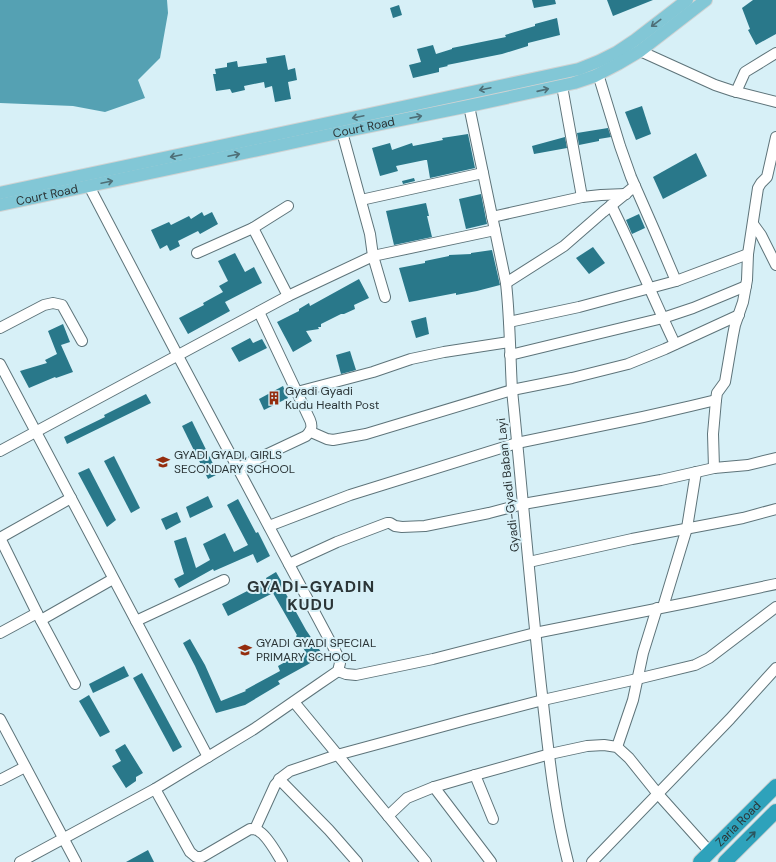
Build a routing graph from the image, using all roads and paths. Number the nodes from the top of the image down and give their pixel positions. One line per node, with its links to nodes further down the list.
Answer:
1 (687, 0): 15 (main road, Court Road, one-way to 15)
2 (706, 0): 3 (main road, Court Road)
3 (640, 50): 5 (main road, Court Road); 7 (street)
4 (776, 53): 7 (street)
5 (598, 74): 6 (main road, Court Road); 14 (street)
6 (562, 86): 9 (main road, Court Road, one-way to 6); 17 (street)
7 (736, 92): 8 (street)
8 (776, 102)
9 (469, 106): 10 (main road, Court Road, one-way to 9); 12 (street, Gyadi-Gyadi Baban Layi)
10 (342, 132): 13 (main road, Court Road, one-way to 10); 18 (street)
11 (776, 137): 23 (street)
12 (483, 173): 18 (street); 22 (street, Gyadi-Gyadi Baban Layi)
13 (89, 186): 19 (main road, Court Road); 45 (street)
14 (635, 186): 16 (street); 30 (street)
15 (0, 193)
16 (626, 194): 17 (street); 20 (street)
17 (582, 197): 22 (street)
18 (360, 200): 28 (street)
19 (0, 205)
20 (612, 205): 31 (street); 33 (street)
21 (288, 206): 24 (street)
22 (492, 218): 25 (street, Gyadi-Gyadi Baban Layi)
23 (753, 224): 27 (street); 29 (street)
24 (253, 228): 26 (street); 34 (street)
25 (495, 230): 28 (street); 31 (street, Gyadi-Gyadi Baban Layi)
26 (197, 253)
27 (748, 254): 30 (street); 32 (street)
28 (373, 256): 34 (street); 35 (street)
29 (776, 265)
30 (676, 281): 33 (street)
31 (506, 283): 39 (street, Gyadi-Gyadi Baban Layi)
32 (746, 286): 37 (street); 38 (street)
33 (650, 288): 38 (street); 39 (street)
34 (288, 296): 36 (street)
35 (385, 297)
36 (259, 312): 45 (street); 48 (street)
37 (738, 315): 43 (street); 49 (street)
38 (663, 318): 43 (street); 44 (street)
39 (509, 322): 42 (street, Gyadi-Gyadi Baban Layi)
40 (0, 328): 41 (street)
41 (82, 341)
42 (509, 342): 44 (street, Gyadi-Gyadi Baban Layi); 48 (street)
43 (675, 344): 47 (street)
44 (510, 355): 47 (street, Gyadi-Gyadi Baban Layi)
45 (178, 356): 50 (street); 55 (street)
46 (0, 364): 50 (street)
47 (512, 390): 51 (street); 52 (street, Gyadi-Gyadi Baban Layi)
48 (297, 392): 51 (street)
49 (716, 400): 52 (street); 56 (street)
50 (36, 432): 53 (street); 58 (street)
51 (311, 432): 55 (street)
52 (517, 443): 59 (street, Gyadi-Gyadi Baban Layi); 61 (street)
53 (0, 451)
54 (776, 458): 56 (street)
55 (238, 468): 61 (street)
56 (714, 468): 57 (street)
57 (696, 472): 59 (street); 62 (street)
58 (71, 498): 63 (street); 66 (street)
59 (523, 504): 64 (street, Gyadi-Gyadi Baban Layi); 65 (street)
60 (776, 509): 62 (street)
61 (269, 526): 65 (street)
62 (687, 528): 64 (street); 70 (street)
63 (0, 538): 71 (street)
64 (529, 562): 74 (street, Gyadi-Gyadi Baban Layi)
65 (289, 564): 76 (street)
66 (113, 579): 71 (street); 72 (street)
67 (224, 580): 72 (street)
68 (776, 584): 70 (street)
69 (776, 607): 77 (street)
70 (660, 608): 74 (street); 77 (street)
71 (39, 616): 73 (street); 78 (street)
72 (136, 621): 85 (street)
73 (0, 633)
74 (536, 633): 76 (street); 79 (street, Gyadi-Gyadi Baban Layi)
75 (776, 668): 93 (street)
76 (338, 671): 80 (street)
77 (637, 679): 79 (street); 82 (street)
78 (75, 684)
79 (543, 700): 83 (street, Gyadi-Gyadi Baban Layi); 84 (street)
80 (294, 702): 84 (street); 85 (street)
81 (0, 719): 86 (street)
82 (617, 747): 83 (street); 93 (street)
83 (550, 754): 87 (street); 106 (street, Gyadi-Gyadi Baban Layi)
84 (337, 755): 88 (street); 95 (street)
85 (208, 757): 92 (street)
86 (25, 767): 89 (street); 98 (street)
87 (474, 775): 91 (street); 96 (street)
88 (280, 779): 97 (street); 103 (street)
89 (0, 780)
90 (776, 786): 99 (highway, Zaria Road)
91 (434, 787): 95 (street); 105 (street)
92 (155, 789): 97 (street); 98 (street)
93 (658, 794): 99 (street); 107 (street)
94 (776, 811): 108 (highway, Zaria Road, one-way to 94)
95 (388, 816): 104 (street)
96 (493, 818)
97 (254, 829): 102 (street)
98 (63, 839): 100 (street); 101 (street)
99 (705, 857)
100 (20, 862)
101 (76, 862)
102 (282, 862)
103 (357, 862)
104 (426, 862)
105 (491, 862)
106 (568, 862)
107 (592, 862)
108 (726, 862)

